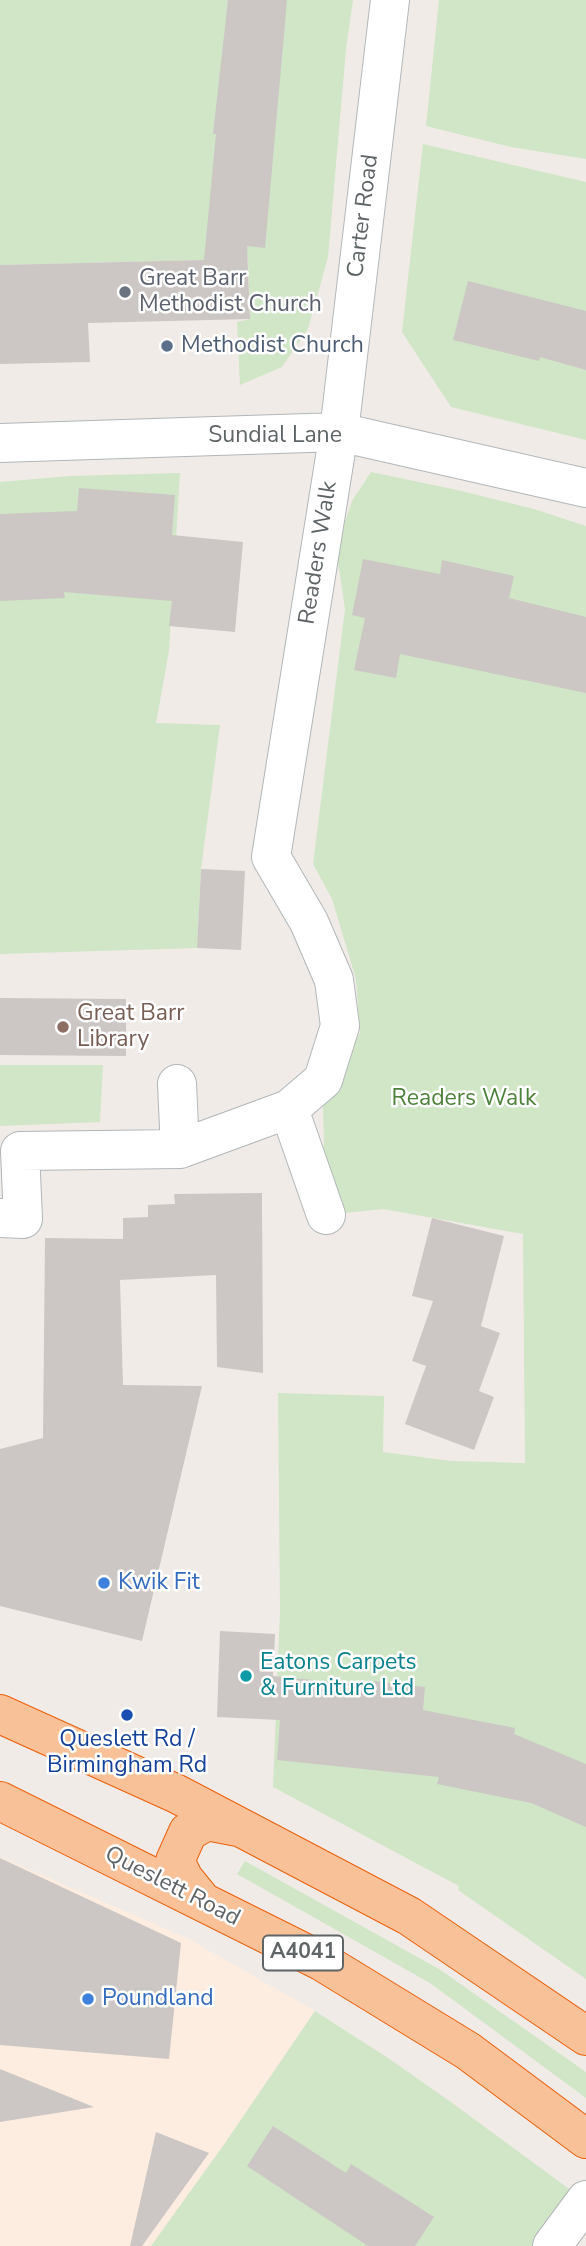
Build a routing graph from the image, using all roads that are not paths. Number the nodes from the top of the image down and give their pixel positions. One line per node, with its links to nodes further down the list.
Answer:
1 (390, 0): 2 (street, Carter Road)
2 (339, 432): 3 (street, Sundial Lane); 4 (street, Sundial Lane); 6 (street, Readers Walk)
3 (0, 443)
4 (586, 488)
5 (177, 1084): 7 (street)
6 (289, 1109): 7 (street, Readers Walk); 8 (street)
7 (180, 1149): 9 (street, Readers Walk)
8 (326, 1215)
9 (0, 1218)
10 (0, 1714): 12 (highway)
11 (0, 1801): 13 (highway, Queslett Road / A4041)
12 (241, 1827): 13 (highway); 14 (highway)
13 (203, 1902): 15 (highway, Queslett Road / A4041)
14 (586, 2036)
15 (586, 2139)
16 (586, 2200): 17 (street)
17 (552, 2246)

